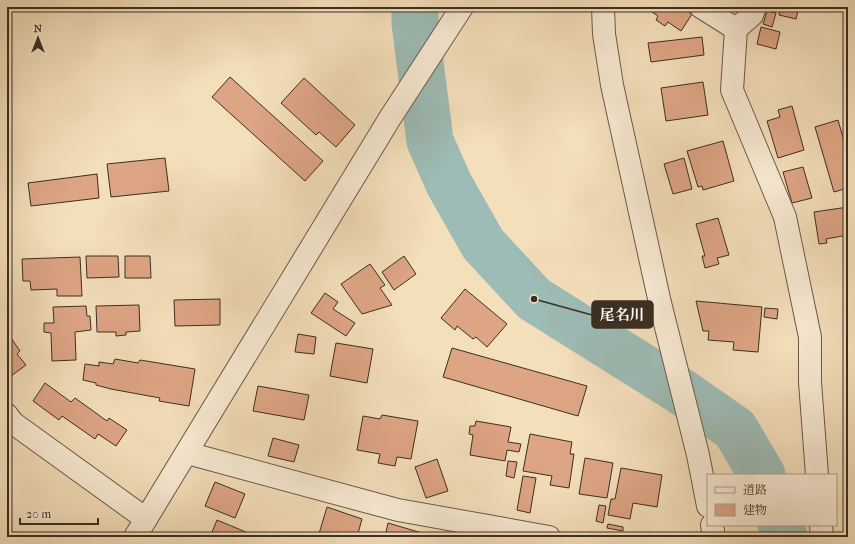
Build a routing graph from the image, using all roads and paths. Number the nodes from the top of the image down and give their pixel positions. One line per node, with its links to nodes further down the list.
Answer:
1 (462, 7): 7 (street)
2 (603, 7): 9 (street)
3 (701, 7): 5 (street)
4 (755, 7): 5 (street)
5 (736, 29): 8 (street)
6 (7, 415): 12 (street)
7 (188, 453): 12 (street); 13 (street)
8 (816, 474)
9 (707, 501)
10 (712, 526): 15 (street)
11 (820, 526): 16 (street)
12 (140, 528)
13 (527, 535): 14 (street)
14 (549, 537)
15 (714, 537)
16 (822, 537)

